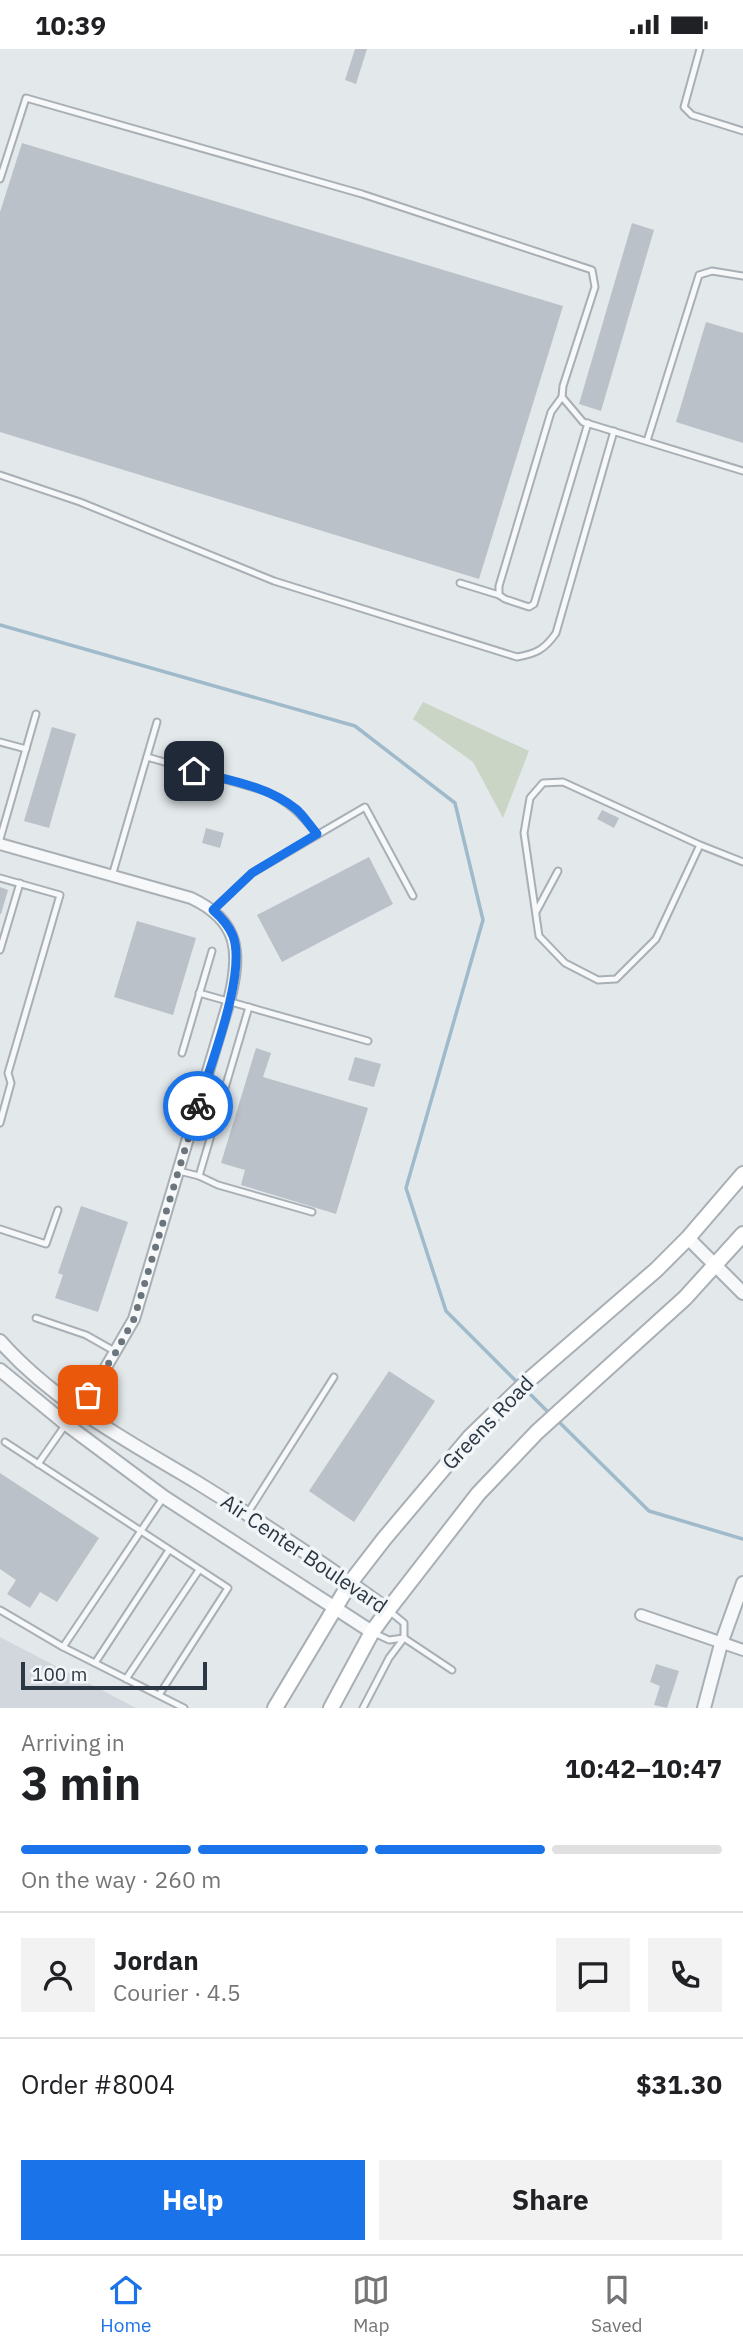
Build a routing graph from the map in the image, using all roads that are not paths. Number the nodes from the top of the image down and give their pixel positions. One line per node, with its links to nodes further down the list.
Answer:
1 (700, 49): 2 (lane)
2 (743, 131)
3 (0, 179): 5 (lane)
4 (743, 276): 8 (lane)
5 (562, 397): 6 (lane); 12 (lane)
6 (588, 423): 7 (lane); 12 (lane)
7 (614, 431): 8 (lane); 10 (lane)
8 (647, 441): 9 (lane)
9 (743, 471)
10 (0, 475)
11 (460, 583): 12 (lane)
12 (499, 595)
13 (36, 714): 16 (lane)
14 (157, 722): 17 (lane)
15 (0, 741): 16 (lane)
16 (26, 749): 19 (lane)
17 (147, 757): 18 (lane); 23 (lane)
18 (317, 834): 26 (lane); 27 (lane)
19 (0, 841): 23 (street)
20 (700, 845): 21 (lane); 28 (lane); 28 (lane)
21 (743, 862)
22 (558, 871): 28 (lane)
23 (113, 876): 27 (street)
24 (0, 878): 25 (lane)
25 (20, 883): 29 (lane); 37 (lane)
26 (413, 896)
27 (213, 910): 32 (street)
28 (536, 912)
29 (0, 950)
30 (212, 951): 31 (lane)
31 (200, 992): 32 (lane); 35 (lane)
32 (229, 1001): 33 (lane); 39 (street)
33 (249, 1007): 34 (lane); 41 (lane)
34 (368, 1041)
35 (181, 1053)
36 (0, 1071): 37 (lane)
37 (8, 1073): 38 (lane)
38 (0, 1123)
39 (179, 1171): 41 (lane); 51 (street)
40 (743, 1174): 46 (main road, Greens Road)
41 (199, 1176): 43 (lane)
42 (58, 1210): 44 (lane)
43 (312, 1212)
44 (0, 1229)
45 (743, 1234): 47 (main road, Greens Road)
46 (688, 1238): 47 (street); 63 (main road, Greens Road)
47 (716, 1265): 48 (street); 67 (main road, Greens Road)
48 (743, 1293)
49 (36, 1318): 51 (lane)
50 (0, 1341): 54 (street, Air Center Boulevard)
51 (116, 1352): 54 (street)
52 (0, 1370): 55 (street, Air Center Boulevard)
53 (334, 1377): 59 (lane)
54 (77, 1409): 55 (street); 59 (street, Air Center Boulevard)
55 (66, 1424): 57 (lane); 58 (street, Air Center Boulevard)
56 (5, 1442): 57 (lane)
57 (38, 1464): 60 (lane)
58 (164, 1497): 60 (lane); 65 (street, Air Center Boulevard)
59 (247, 1514): 63 (street, Air Center Boulevard)
60 (141, 1532): 61 (lane); 72 (lane)
61 (169, 1550): 62 (lane); 74 (lane)
62 (199, 1570): 76 (lane); 77 (lane)
63 (350, 1583): 65 (main road, Greens Road); 67 (street, Air Center Boulevard)
64 (743, 1583): 71 (street)
65 (335, 1607): 69 (street, Air Center Boulevard); 79 (main road, Greens Road)
66 (0, 1610): 72 (lane)
67 (388, 1610): 69 (main road, Greens Road); 70 (lane, Air Center Boulevard)
68 (641, 1615): 71 (street)
69 (372, 1632): 70 (lane, Air Center Boulevard); 80 (main road, Greens Road)
70 (404, 1638): 75 (lane); 81 (lane)
71 (721, 1644): 73 (street); 82 (street)
72 (63, 1647): 74 (lane)
73 (743, 1650)
74 (95, 1663): 76 (lane)
75 (452, 1670)
76 (126, 1679): 77 (lane)
77 (159, 1695): 78 (lane)
78 (184, 1708)
79 (275, 1708)
80 (331, 1708)
81 (363, 1708)
82 (704, 1708)

